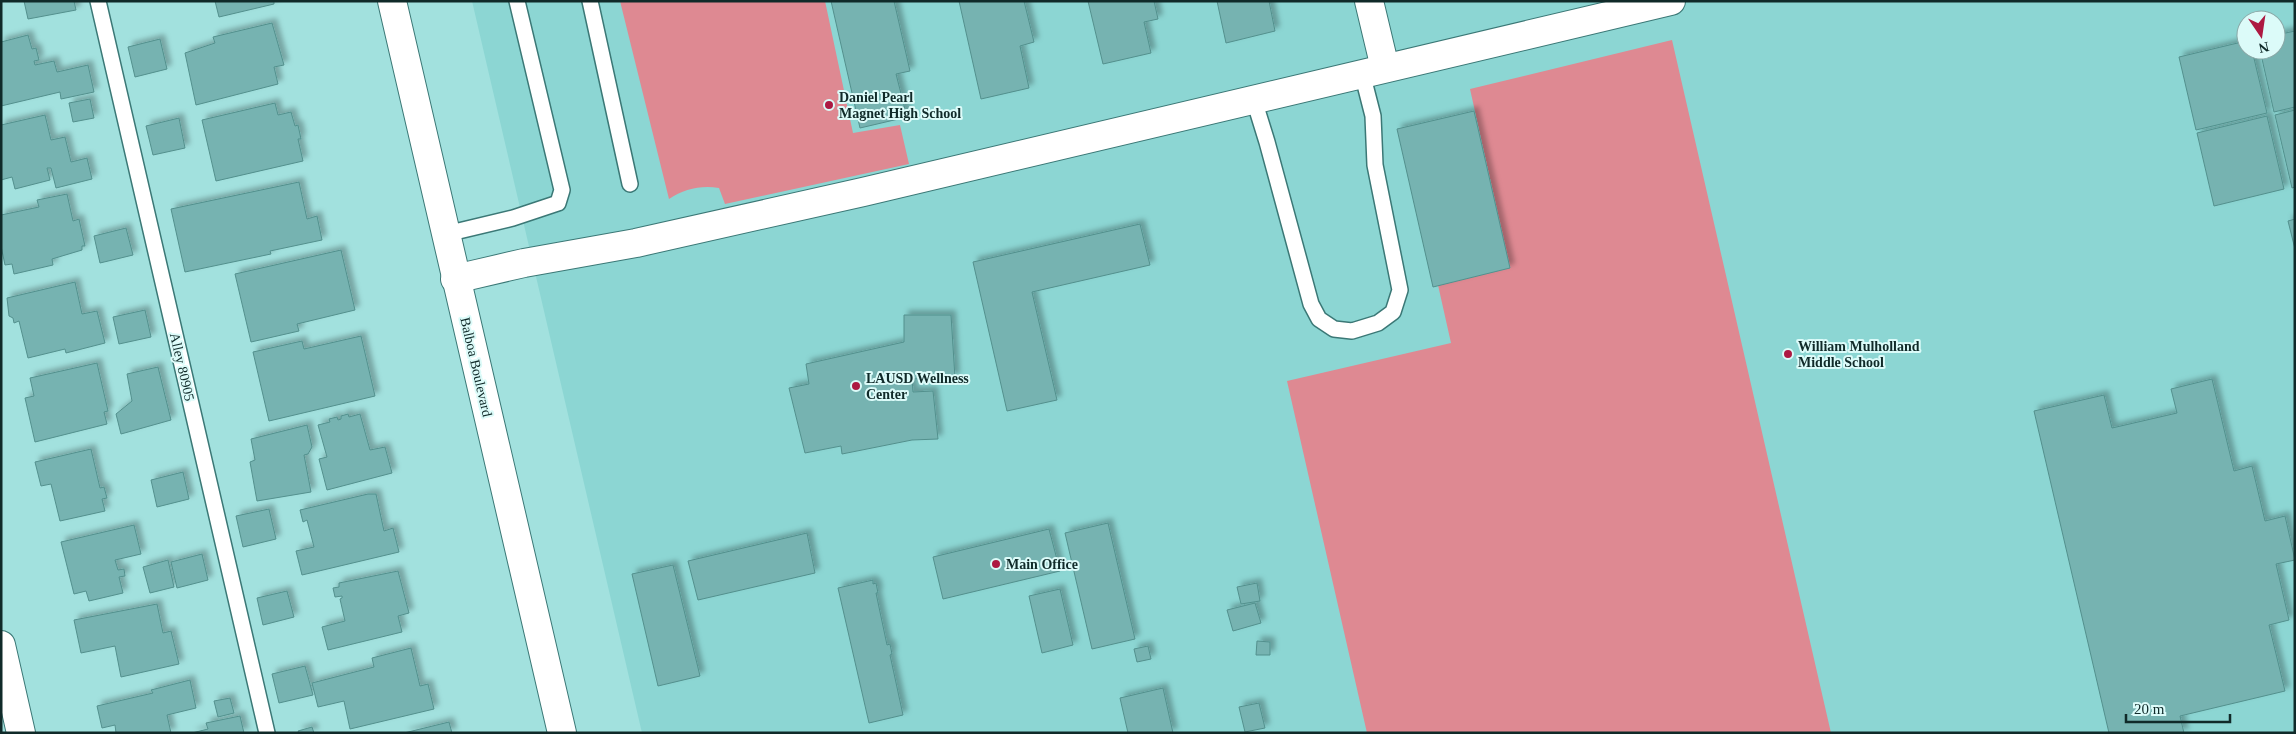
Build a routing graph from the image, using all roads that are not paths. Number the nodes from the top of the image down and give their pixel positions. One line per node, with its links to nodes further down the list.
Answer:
1 (98, 1): 14 (lane, Alley 80905)
2 (392, 1): 10 (street, Balboa Boulevard)
3 (517, 1): 10 (lane)
4 (590, 1): 9 (lane)
5 (1369, 1): 7 (street)
6 (1671, 1): 7 (street)
7 (1374, 70): 8 (street); 8 (lane)
8 (1254, 100): 11 (street)
9 (630, 184)
10 (446, 234): 11 (street, Balboa Boulevard)
11 (455, 279): 15 (street, Balboa Boulevard)
12 (1, 645): 13 (street)
13 (21, 733)
14 (267, 733)
15 (562, 733)

